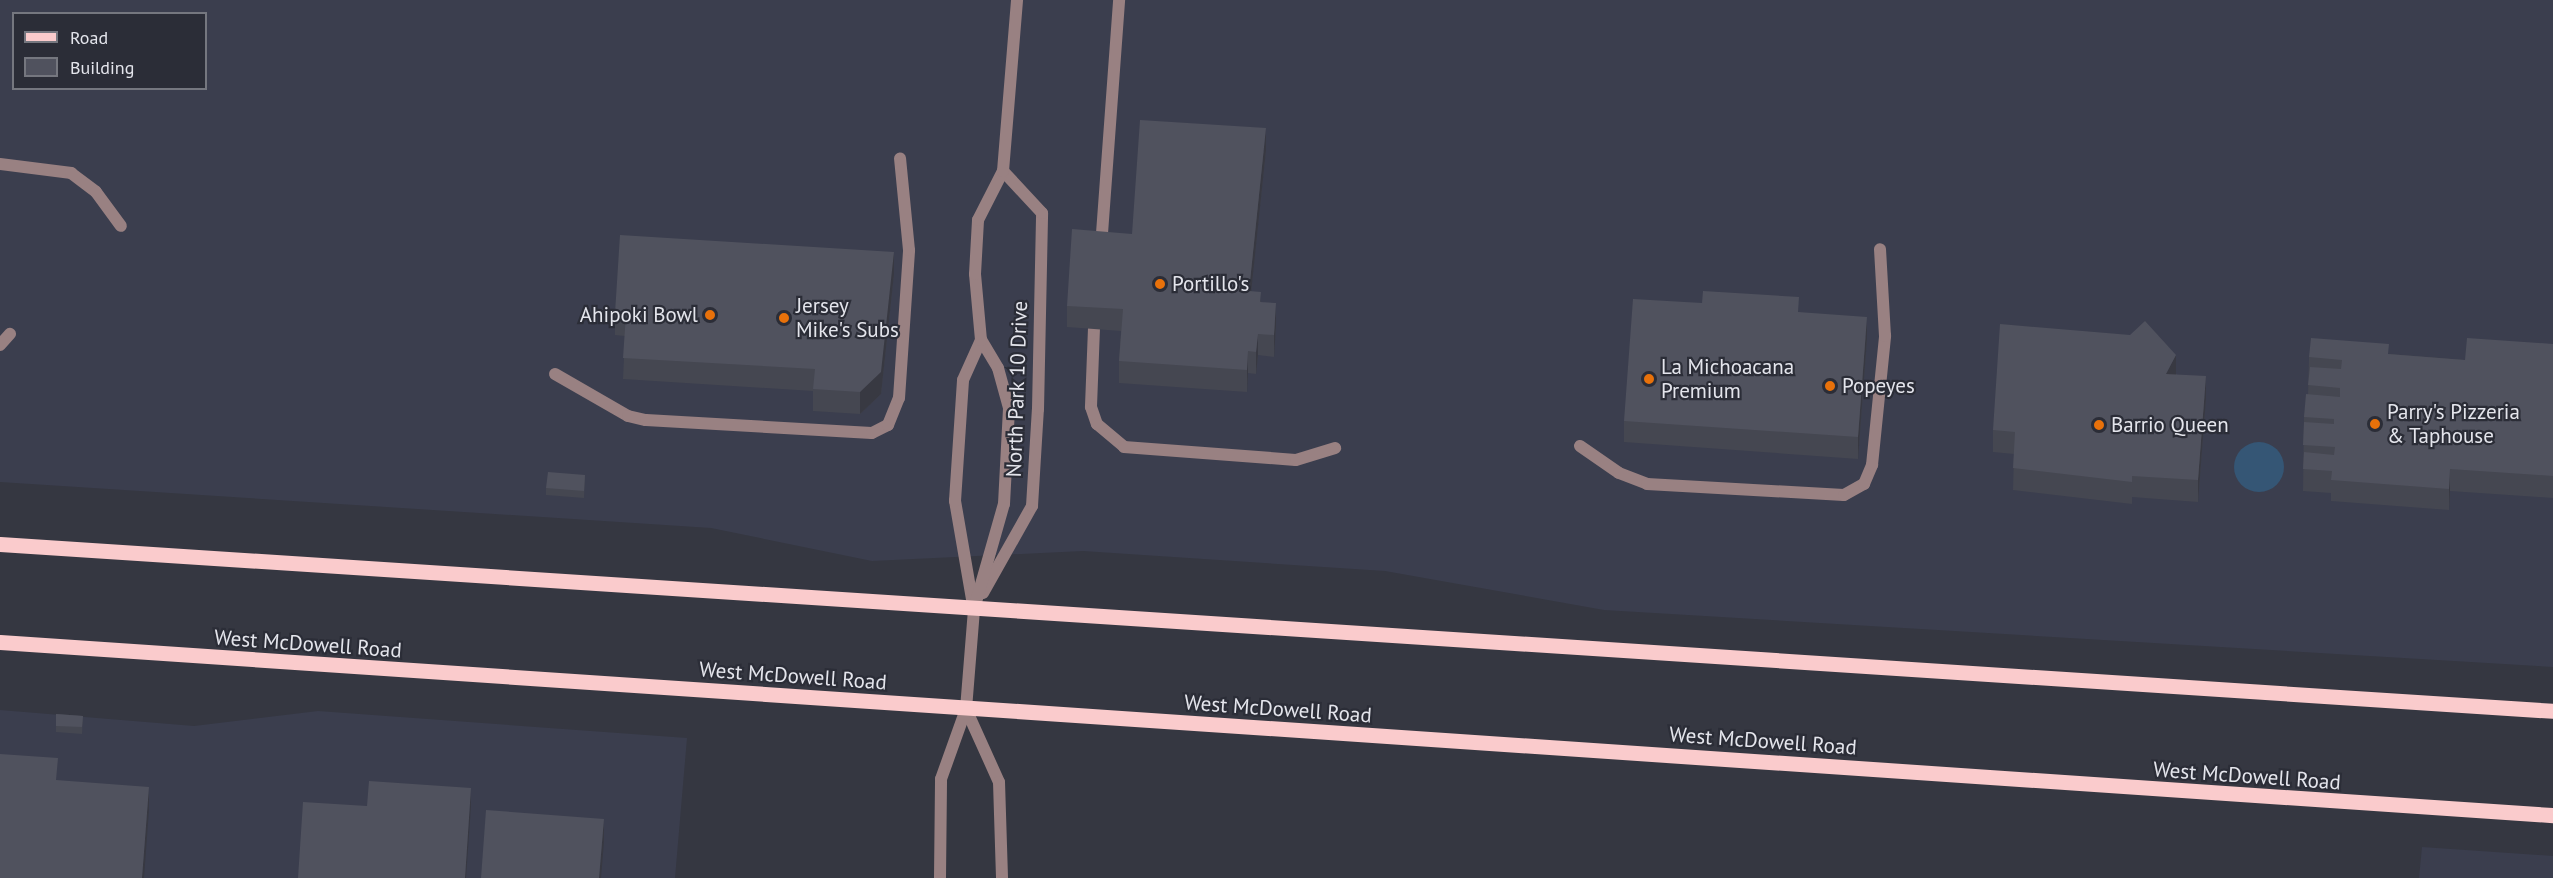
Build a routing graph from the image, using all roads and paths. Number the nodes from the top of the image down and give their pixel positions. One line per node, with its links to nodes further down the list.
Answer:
1 (1017, 0): 5 (lane, North Park 10 Drive)
2 (1119, 0): 8 (lane)
3 (900, 158): 13 (lane)
4 (0, 164): 6 (lane)
5 (1003, 171): 11 (lane, North Park 10 Drive); 17 (lane, North Park 10 Drive)
6 (121, 226)
7 (1880, 249): 14 (lane)
8 (1101, 252)
9 (1094, 328): 15 (lane)
10 (10, 334): 12 (lane)
11 (981, 340): 17 (lane, North Park 10 Drive); 17 (lane, North Park 10 Drive)
12 (0, 345)
13 (555, 374)
14 (1580, 446)
15 (1335, 448)
16 (0, 544): 17 (main road)
17 (974, 609): 19 (lane, North Park 10 Drive); 20 (main road)
18 (0, 642): 19 (main road, West McDowell Road)
19 (966, 709): 21 (main road, West McDowell Road); 22 (lane); 23 (lane)
20 (2553, 711)
21 (2553, 815)
22 (940, 878)
23 (1002, 878)

